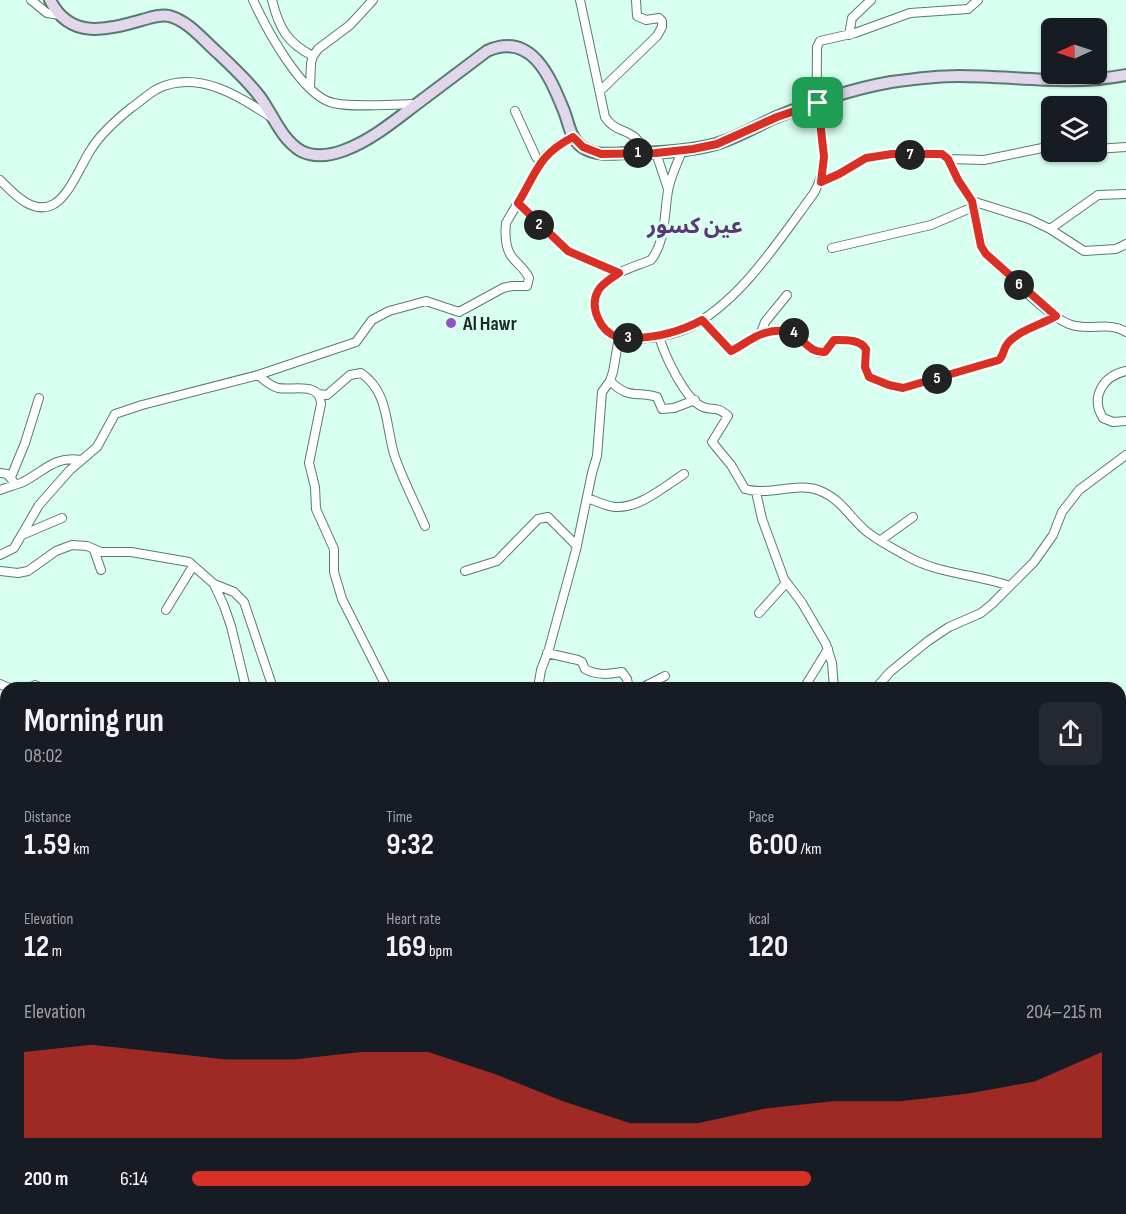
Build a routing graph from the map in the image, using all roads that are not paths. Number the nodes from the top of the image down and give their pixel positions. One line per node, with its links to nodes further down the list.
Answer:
1 (31, 0): 10 (street)
2 (50, 0): 10 (main road)
3 (253, 0): 14 (street)
4 (272, 0): 12 (street)
5 (374, 0): 12 (street)
6 (580, 0): 15 (street)
7 (636, 0): 15 (street)
8 (870, 0): 11 (street)
9 (978, 0): 11 (street)
10 (60, 15): 19 (main road)
11 (849, 35): 16 (street)
12 (313, 56): 14 (street)
13 (1126, 75): 16 (main road)
14 (310, 88): 17 (street)
15 (600, 91): 25 (street)
16 (818, 103): 24 (main road); 29 (street)
17 (416, 104): 19 (main road); 20 (main road)
18 (515, 111): 27 (street)
19 (273, 119): 28 (street)
20 (573, 137): 25 (main road); 27 (street)
21 (1126, 147): 23 (street)
22 (1041, 148): 26 (street)
23 (1107, 148)
24 (682, 150): 25 (main road); 30 (street)
25 (650, 153): 30 (street)
26 (948, 159): 29 (street); 33 (street)
27 (541, 162): 32 (street)
28 (0, 180)
29 (821, 182): 40 (street)
30 (668, 189): 37 (street)
31 (1126, 194): 34 (street)
32 (518, 203): 37 (street); 46 (street)
33 (973, 204): 34 (street); 36 (street); 39 (street)
34 (1050, 228): 35 (street)
35 (1126, 244)
36 (832, 248)
37 (619, 273): 44 (street)
38 (786, 295): 42 (street)
39 (1056, 316): 41 (street); 42 (street)
40 (702, 320): 42 (street); 43 (street)
41 (1126, 332)
42 (760, 335)
43 (659, 336): 44 (street); 50 (street)
44 (619, 338): 47 (street)
45 (1126, 371): 51 (street)
46 (258, 375): 48 (street); 53 (street)
47 (610, 381): 50 (street); 59 (street)
48 (318, 394): 62 (street); 82 (street)
49 (39, 399): 56 (street)
50 (695, 400): 58 (street)
51 (1126, 421)
52 (1126, 455): 74 (street)
53 (81, 460): 56 (street); 63 (street)
54 (0, 473): 56 (street)
55 (684, 474): 59 (street)
56 (12, 481): 57 (street)
57 (0, 490)
58 (756, 492): 64 (street); 72 (street)
59 (588, 498): 65 (street)
60 (914, 517): 64 (street)
61 (62, 518): 63 (street)
62 (425, 526)
63 (22, 535): 67 (street)
64 (881, 540): 74 (street)
65 (577, 546): 71 (street); 78 (street)
66 (94, 550): 68 (street); 69 (street); 70 (street)
67 (0, 555)
68 (193, 566): 73 (street); 75 (street)
69 (101, 570)
70 (0, 571)
71 (465, 571)
72 (786, 583): 76 (street); 77 (street)
73 (214, 584): 80 (street); 81 (street)
74 (1010, 586): 88 (street)
75 (166, 610)
76 (759, 613)
77 (828, 649): 86 (street); 87 (street)
78 (547, 653): 83 (street); 84 (street)
79 (665, 676): 85 (street)
80 (245, 682)
81 (271, 682)
82 (384, 682)
83 (539, 682)
84 (628, 682)
85 (653, 682)
86 (808, 682)
87 (834, 682)
88 (881, 682)

